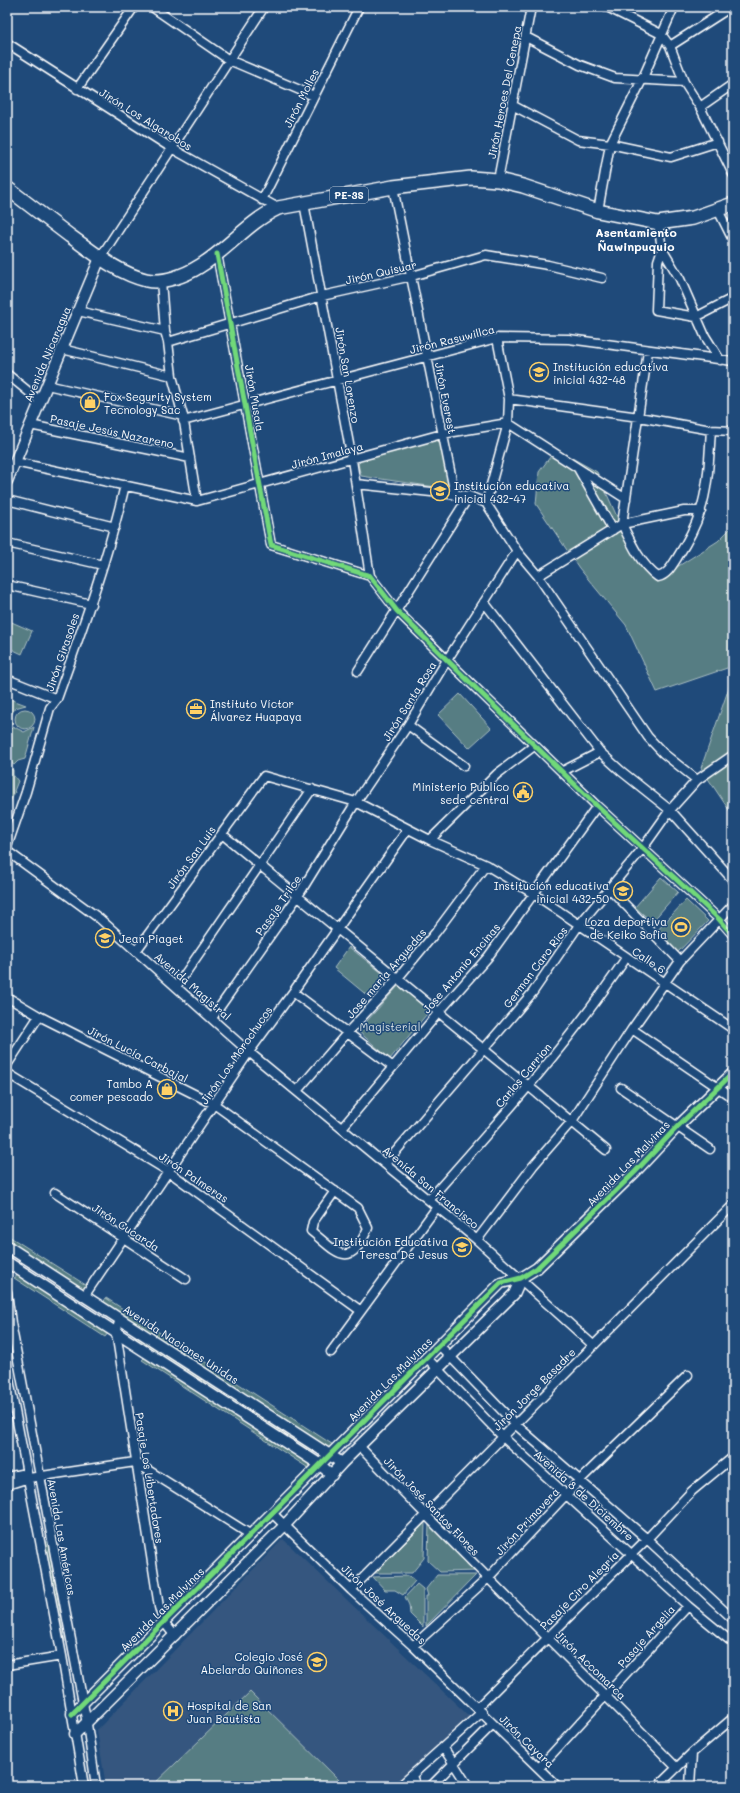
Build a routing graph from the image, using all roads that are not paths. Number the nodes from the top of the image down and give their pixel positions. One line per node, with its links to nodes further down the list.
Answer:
1 (134, 7): 17 (street)
2 (152, 7): 13 (street)
3 (264, 7): 13 (street)
4 (359, 7): 18 (street, Jirón Molles)
5 (531, 7): 10 (street, Jirón Heroes Del Cenepa)
6 (607, 7): 9 (street)
7 (674, 7): 9 (street)
8 (732, 7): 12 (street)
9 (661, 34): 12 (street); 14 (street)
10 (526, 37): 14 (street); 19 (street, Jirón Heroes Del Cenepa)
11 (7, 43): 17 (street, Jirón Los Algarobos)
12 (670, 46): 15 (street)
13 (229, 60): 18 (street); 23 (street)
14 (642, 80): 15 (street); 22 (street)
15 (684, 82): 20 (street)
16 (733, 84): 20 (street)
17 (78, 89): 23 (street, Jirón Los Algarobos)
18 (314, 96): 28 (street, Jirón Molles)
19 (512, 106): 22 (street); 25 (street, Jirón Heroes Del Cenepa)
20 (700, 107): 21 (street)
21 (718, 142): 22 (street); 24 (street)
22 (610, 144): 33 (street)
23 (173, 149): 28 (street, Jirón Los Algarobos); 38 (street)
24 (733, 174)
25 (498, 180): 26 (highway, PE-3S); 33 (highway, PE-3S)
26 (393, 187): 29 (highway, PE-3S); 39 (street, Jirón Everest)
27 (7, 188): 38 (highway, PE-3S)
28 (262, 200): 31 (street, Jirón Los Algarobos)
29 (304, 203): 31 (highway, PE-3S); 42 (street, Jirón San Lorenzo)
30 (733, 204): 32 (highway, PE-3S)
31 (278, 208): 37 (highway, PE-3S)
32 (718, 210): 34 (highway, PE-3S); 35 (street)
33 (598, 211): 34 (highway, PE-3S)
34 (658, 223): 36 (street)
35 (733, 240)
36 (662, 249): 45 (street); 45 (street)
37 (217, 254): 41 (highway, PE-3S); 46 (street, Jirón Musala)
38 (100, 258): 41 (highway, PE-3S); 44 (street, Avenida Nicaragua)
39 (412, 276): 40 (street, Jirón Quisuar); 42 (street, Jirón Quisuar); 52 (street, Jirón Everest)
40 (602, 278)
41 (161, 281): 47 (street)
42 (322, 296): 46 (street, Jirón Quisuar); 57 (street, Jirón San Lorenzo)
43 (733, 298): 45 (street)
44 (78, 311): 47 (street); 50 (street, Avenida Nicaragua)
45 (696, 317): 53 (street)
46 (231, 323): 49 (street, Jirón Quisuar); 61 (street, Jirón Musala)
47 (165, 331): 49 (street)
48 (497, 338): 51 (street, Jirón Rasuwillca); 52 (street, Jirón Rasuwillca); 59 (street)
49 (168, 342): 56 (street)
50 (62, 349): 56 (street); 58 (street, Avenida Nicaragua)
51 (648, 351): 53 (street, Jirón Rasuwillca); 62 (street)
52 (427, 356): 57 (street, Jirón Rasuwillca); 68 (street, Jirón Everest)
53 (720, 360): 54 (street, Jirón Rasuwillca)
54 (733, 361)
55 (7, 374): 60 (street)
56 (172, 376): 63 (street)
57 (338, 379): 61 (street, Jirón Rasuwillca); 70 (street, Jirón San Lorenzo)
58 (47, 385): 60 (street, Avenida Nicaragua); 63 (street)
59 (509, 399): 62 (street); 64 (street)
60 (40, 401): 65 (street, Avenida Nicaragua)
61 (245, 404): 63 (street, Jirón Rasuwillca); 76 (street, Jirón Musala)
62 (639, 417): 66 (street); 79 (street)
63 (183, 418): 69 (street)
64 (508, 423): 68 (street, Jirón Imalaya); 72 (street); 82 (street)
65 (30, 425): 69 (street, Pasaje Jesús Nazareno); 71 (street, Avenida Nicaragua)
66 (712, 430): 67 (street); 83 (street)
67 (733, 430)
68 (442, 434): 70 (street, Jirón Imalaya); 77 (street, Jirón Everest)
69 (190, 458): 81 (street)
70 (352, 460): 74 (street, Jirón San Lorenzo); 76 (street, Jirón Imalaya)
71 (15, 462): 73 (street, Avenida Nicaragua); 75 (street, Jirón Imalaya)
72 (578, 468): 79 (street); 86 (street)
73 (7, 481)
74 (356, 484): 77 (street); 90 (street, Jirón San Lorenzo)
75 (125, 485): 81 (street, Jirón Imalaya); 85 (street, Jirón Girasoles)
76 (261, 485): 81 (street, Jirón Imalaya); 90 (street, Jirón Musala)
77 (455, 495): 78 (street)
78 (469, 496): 82 (street); 95 (street)
79 (626, 499): 84 (street)
80 (7, 500): 85 (street)
81 (197, 501)
82 (486, 503): 88 (street)
83 (701, 511): 84 (street); 84 (street)
84 (622, 524): 86 (street)
85 (115, 527): 89 (street, Jirón Girasoles)
86 (614, 530): 91 (street)
87 (7, 543): 89 (street)
88 (517, 551): 91 (street); 93 (street, Jirón Santa Rosa)
89 (103, 565): 94 (street, Jirón Girasoles)
90 (370, 576): 95 (street)
91 (538, 576): 107 (street)
92 (7, 585): 94 (street)
93 (484, 602): 96 (street, Jirón Santa Rosa); 102 (street)
94 (91, 604): 99 (street, Jirón Girasoles)
95 (397, 611): 96 (street); 97 (street)
96 (447, 660): 100 (street, Jirón Santa Rosa); 101 (street)
97 (358, 671)
98 (7, 679): 99 (street)
99 (57, 699): 115 (street, Jirón Girasoles)
100 (408, 725): 104 (street); 109 (street, Jirón Santa Rosa)
101 (534, 746): 105 (street); 114 (street)
102 (600, 752): 105 (street); 111 (street)
103 (733, 755): 107 (street, German Caro Rios)
104 (464, 766)
105 (563, 771): 110 (street)
106 (264, 776): 108 (street, Calle 6); 113 (street, Jirón San Luis)
107 (697, 780): 111 (street, German Caro Rios)
108 (312, 789): 109 (street, Calle 6); 119 (street)
109 (356, 802): 112 (street, Calle 6); 123 (street, Pasaje Trilce)
110 (597, 806): 116 (street); 122 (street, Jose Antonio Encinas)
111 (670, 810): 116 (street, German Caro Rios); 120 (street)
112 (408, 829): 114 (street, Calle 6); 127 (street, Jirón Los Morochucos)
113 (222, 834): 119 (street); 129 (street, Jirón San Luis)
114 (430, 840): 118 (street, Calle 6)
115 (7, 847)
116 (643, 848): 121 (street, German Caro Rios); 125 (street)
117 (7, 851): 129 (street, Avenida Magistral)
118 (486, 865): 122 (street, Calle 6); 132 (street, Jose maria Arguedas)
119 (261, 866): 123 (street); 134 (street)
120 (733, 880)
121 (610, 889): 126 (street, German Caro Rios); 131 (street)
122 (534, 894): 126 (street, Calle 6); 137 (street, Jose Antonio Encinas)
123 (298, 896): 127 (street); 139 (street, Pasaje Trilce)
124 (733, 905): 125 (street)
125 (719, 919): 128 (street); 131 (street)
126 (580, 926): 130 (street, Calle 6); 143 (street, German Caro Rios)
127 (337, 928): 132 (street); 135 (street, Jirón Los Morochucos)
128 (733, 935)
129 (136, 951): 134 (street, Avenida Magistral)
130 (626, 958): 133 (street, Calle 6); 149 (street, Carlos Carrion)
131 (680, 961): 133 (street)
132 (398, 978): 137 (street); 142 (street, Jose maria Arguedas)
133 (663, 983): 140 (street); 141 (street, Calle 6)
134 (176, 987): 139 (street, Avenida Magistral)
135 (293, 992): 142 (street); 144 (street, Jirón Los Morochucos)
136 (7, 997): 138 (street, Jirón Lucía Carbajal)
137 (439, 1012): 143 (street); 146 (street, Jose Antonio Encinas)
138 (39, 1016): 145 (street); 154 (street, Jirón Lucía Carbajal)
139 (212, 1018): 144 (street, Avenida Magistral)
140 (632, 1029): 151 (street); 155 (street)
141 (733, 1029)
142 (348, 1032): 146 (street); 152 (street, Jose maria Arguedas)
143 (484, 1049): 149 (street); 160 (street, German Caro Rios)
144 (250, 1052): 152 (street, Avenida San Francisco); 154 (street, Jirón Los Morochucos)
145 (7, 1065)
146 (394, 1067): 157 (street, Jose Antonio Encinas)
147 (7, 1073): 161 (street, Jirón Palmeras)
148 (733, 1073): 151 (street, Avenida Las Malvinas)
149 (530, 1087): 155 (street); 164 (street, Carlos Carrion)
150 (621, 1088): 156 (street)
151 (718, 1088): 153 (street); 156 (street, Avenida Las Malvinas)
152 (297, 1091): 157 (street, Avenida San Francisco)
153 (733, 1098)
154 (214, 1104): 161 (street, Jirón Los Morochucos); 162 (street, Jirón Lucía Carbajal)
155 (572, 1121): 159 (street); 168 (street)
156 (678, 1126): 158 (street); 171 (street, Avenida Las Malvinas)
157 (342, 1128): 160 (street, Avenida San Francisco)
158 (710, 1149)
159 (606, 1150)
160 (385, 1164): 164 (street, Avenida San Francisco)
161 (168, 1171): 167 (street, Jirón Los Morochucos); 175 (street, Jirón Palmeras)
162 (335, 1191): 162 (street, Jirón Lucía Carbajal)
163 (55, 1193): 167 (street, Jirón Cucarda)
164 (429, 1200): 166 (street, Avenida San Francisco)
165 (733, 1205): 180 (street, Jirón Jorge Basadre)
166 (438, 1207): 168 (street, Avenida San Francisco); 175 (street)
167 (123, 1238): 172 (street, Jirón Cucarda); 174 (street, Jirón Los Morochucos)
168 (477, 1240): 171 (street, Avenida San Francisco)
169 (7, 1246): 174 (street, Avenida Naciones Unidas)
170 (7, 1262): 178 (street)
171 (520, 1278): 179 (street, Avenida Las Malvinas); 180 (street, Avenida San Francisco); 182 (street)
172 (186, 1279)
173 (7, 1292): 177 (street, Avenida Las Américas)
174 (85, 1295): 176 (street, Avenida Naciones Unidas)
175 (361, 1310): 181 (street)
176 (120, 1319): 178 (street, Pasaje Los Libertadores); 190 (street, Avenida Naciones Unidas)
177 (9, 1323): 198 (street, Avenida Las Américas)
178 (116, 1332): 192 (street, Pasaje Los Libertadores); 194 (street)
179 (439, 1345): 182 (street, Avenida 8 de Diciembre); 183 (street, Avenida Las Malvinas)
180 (593, 1345): 187 (street, Jirón Jorge Basadre)
181 (331, 1352)
182 (450, 1356): 184 (street); 187 (street, Avenida 8 de Diciembre)
183 (426, 1357): 184 (street, Avenida 8 de Diciembre); 190 (street, Avenida Las Malvinas)
184 (437, 1369): 188 (street, Avenida 8 de Diciembre); 189 (street)
185 (7, 1370): 197 (street, Avenida Las Américas)
186 (688, 1375): 199 (street, Jirón Primavera)
187 (515, 1424): 188 (street, Jirón Jorge Basadre); 199 (street, Avenida 8 de Diciembre)
188 (503, 1437): 201 (street, Avenida 8 de Diciembre); 203 (street, Jirón Jorge Basadre)
189 (360, 1447): 193 (street); 203 (street, Jirón José Santos Flores)
190 (329, 1454): 193 (street, Avenida Naciones Unidas); 194 (street, Avenida Las Malvinas)
191 (733, 1457): 206 (street, Pasaje Ciro Alegría)
192 (135, 1462): 198 (street); 205 (street); 212 (street, Pasaje Los Libertadores)
193 (342, 1463): 195 (street)
194 (318, 1464): 195 (street); 202 (street, Avenida Las Malvinas)
195 (332, 1475): 204 (street)
196 (7, 1477): 197 (street)
197 (29, 1478): 198 (street); 200 (street); 217 (street, Avenida Las Américas)
198 (40, 1478): 220 (street, Avenida Las Américas)
199 (579, 1481): 201 (street, Jirón Primavera); 206 (street, Avenida 8 de Diciembre)
200 (7, 1485)
201 (566, 1495): 207 (street, Avenida 8 de Diciembre); 208 (street, Jirón Primavera)
202 (272, 1513): 204 (street, Jirón José Arguedas); 205 (street, Avenida Las Malvinas)
203 (426, 1516): 208 (street, Jirón José Santos Flores); 209 (street, Jirón Jorge Basadre)
204 (284, 1526): 209 (street, Jirón José Arguedas); 213 (street)
205 (251, 1535): 212 (street, Avenida Las Malvinas)
206 (647, 1539): 207 (street, Pasaje Ciro Alegría); 211 (street, Avenida 8 de Diciembre)
207 (631, 1553): 210 (street, Avenida 8 de Diciembre); 214 (street, Pasaje Ciro Alegría)
208 (487, 1579): 214 (street, Jirón Accomarca); 216 (street, Jirón Primavera)
209 (351, 1590): 216 (street, Jirón José Arguedas)
210 (688, 1606): 215 (street, Avenida 8 de Diciembre); 219 (street, Pasaje Argelia)
211 (733, 1619)
212 (163, 1620): 213 (street, Pasaje Los Libertadores); 220 (street, Avenida Las Malvinas)
213 (175, 1636): 224 (street)
214 (547, 1638): 219 (street, Jirón Accomarca); 221 (street, Pasaje Ciro Alegría)
215 (733, 1643)
216 (413, 1646): 221 (street, Jirón José Arguedas)
217 (62, 1656): 218 (street); 222 (street, Avenida Las Américas)
218 (7, 1665)
219 (606, 1696): 230 (street, Pasaje Argelia); 231 (street, Jirón Accomarca)
220 (82, 1704): 222 (street, Avenida Las Malvinas); 224 (street, Avenida Las Américas)
221 (479, 1710): 225 (street, Jirón Cayara); 227 (street, Pasaje Ciro Alegría)
222 (72, 1714): 226 (street, Avenida Las Américas)
223 (733, 1718): 228 (street)
224 (86, 1724): 226 (street); 234 (street, Avenida Las Américas)
225 (493, 1724): 229 (street); 230 (street, Jirón Cayara)
226 (76, 1734): 233 (street, Avenida Las Américas)
227 (444, 1747): 229 (street); 232 (street, Pasaje Ciro Alegría)
228 (692, 1753): 231 (street); 241 (street)
229 (455, 1764): 237 (street); 238 (street)
230 (539, 1768): 239 (street, Jirón Cayara)
231 (678, 1768): 240 (street)
232 (412, 1776): 235 (street, Pasaje Ciro Alegría); 236 (street)
233 (84, 1786)
234 (96, 1786)
235 (400, 1786)
236 (416, 1786)
237 (431, 1786)
238 (468, 1786)
239 (557, 1786)
240 (658, 1786)
241 (690, 1786)

